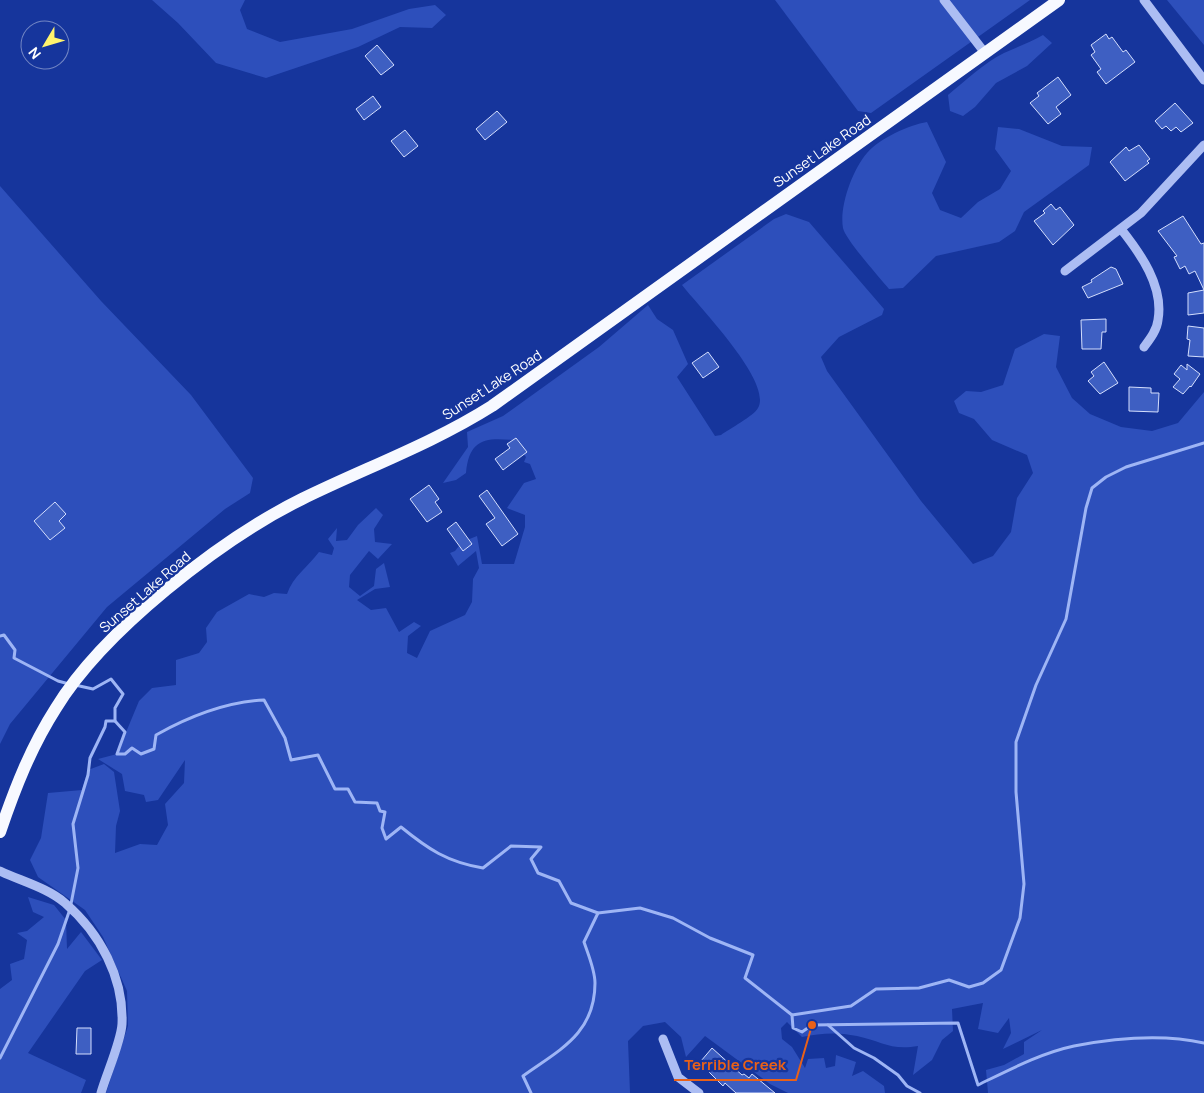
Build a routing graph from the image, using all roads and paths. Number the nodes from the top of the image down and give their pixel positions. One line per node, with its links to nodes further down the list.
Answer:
1 (944, 0): 4 (street)
2 (1059, 0): 4 (main road, Sunset Lake Road)
3 (1144, 0): 5 (street)
4 (985, 53): 10 (main road, Sunset Lake Road)
5 (1204, 80)
6 (1204, 145): 7 (street)
7 (1121, 229): 8 (street); 9 (street)
8 (1065, 271)
9 (1144, 347)
10 (0, 832)
11 (0, 871): 13 (street)
12 (663, 1039): 14 (street)
13 (100, 1093)
14 (699, 1093)

